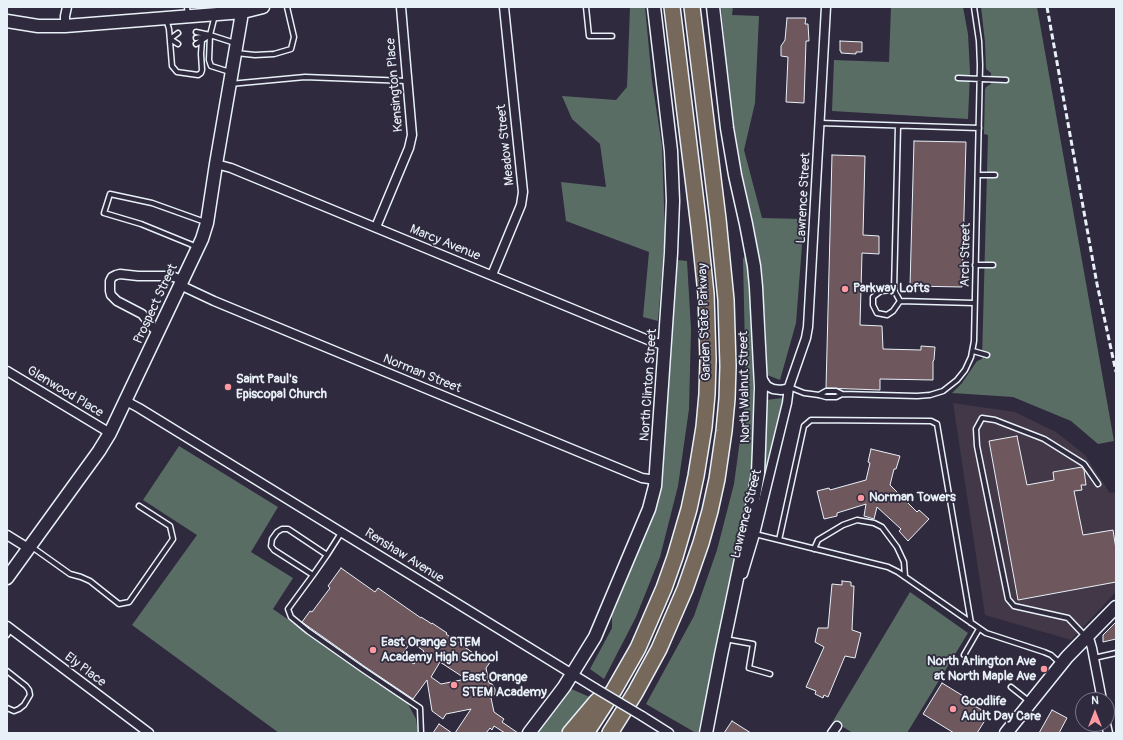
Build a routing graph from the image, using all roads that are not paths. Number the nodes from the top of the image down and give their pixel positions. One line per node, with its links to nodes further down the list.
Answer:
1 (67, 7): 18 (street)
2 (263, 7): 13 (main road)
3 (287, 7): 29 (lane)
4 (401, 7): 34 (street, Kensington Place)
5 (504, 7): 46 (street, Meadow Street)
6 (586, 7): 22 (lane)
7 (654, 7): 52 (main road, North Clinton Street)
8 (672, 7): 83 (highway, Garden State Parkway)
9 (692, 7): 97 (highway, Garden State Parkway)
10 (713, 7): 56 (main road, North Walnut Street)
11 (826, 7): 35 (street, Lawrence Street)
12 (974, 7): 32 (lane, Arch Street)
13 (243, 10): 15 (main road); 29 (main road, Prospect Street)
14 (187, 12): 15 (main road); 16 (main road)
15 (216, 14): 21 (lane)
16 (166, 18): 18 (main road); 24 (lane)
17 (7, 21): 18 (main road)
18 (65, 26)
19 (196, 32): 21 (lane)
20 (178, 33): 24 (lane)
21 (210, 35): 23 (lane); 26 (lane); 29 (lane); 31 (lane)
22 (612, 36)
23 (196, 38)
24 (170, 39): 25 (lane); 26 (lane); 27 (lane)
25 (178, 39)
26 (202, 40): 28 (lane)
27 (178, 44)
28 (196, 44)
29 (236, 48): 31 (main road, Prospect Street)
30 (958, 78): 32 (lane)
31 (231, 79): 34 (lane); 38 (main road, Prospect Street)
32 (980, 79): 33 (lane); 37 (lane, Arch Street)
33 (1006, 80)
34 (408, 81): 42 (street, Kensington Place)
35 (820, 123): 36 (lane); 57 (street, Lawrence Street)
36 (898, 126): 37 (lane); 48 (lane)
37 (979, 128): 39 (lane, Arch Street)
38 (216, 164): 41 (main road, Prospect Street); 42 (street, Marcy Avenue)
39 (978, 175): 40 (lane); 44 (lane, Arch Street)
40 (995, 176)
41 (207, 222): 43 (main road, Prospect Street); 43 (lane)
42 (376, 227): 46 (street, Marcy Avenue)
43 (198, 248): 47 (main road, Prospect Street)
44 (975, 265): 45 (lane); 50 (lane, Arch Street)
45 (993, 265)
46 (492, 275): 52 (street, Marcy Avenue)
47 (181, 283): 51 (main road, Prospect Street); 51 (street, Norman Street); 60 (street, Norman Street)
48 (894, 290): 49 (lane); 49 (lane)
49 (900, 301): 50 (lane)
50 (974, 303): 53 (lane, Arch Street)
51 (159, 331): 58 (main road, Prospect Street)
52 (666, 345): 60 (main road, North Clinton Street)
53 (973, 351): 54 (lane); 57 (lane, Arch Street)
54 (987, 355)
55 (7, 371): 59 (street, Glenwood Place)
56 (760, 374): 57 (street); 74 (main road, North Walnut Street)
57 (789, 387): 64 (street, Lawrence Street)
58 (126, 401): 59 (main road, Prospect Street); 63 (street, Renshaw Avenue)
59 (110, 433): 67 (main road, Prospect Street)
60 (656, 480): 86 (main road, North Clinton Street)
61 (1098, 484): 78 (lane)
62 (139, 506): 67 (lane)
63 (342, 532): 69 (lane); 86 (street, Renshaw Avenue)
64 (754, 534): 66 (lane); 74 (street, Lawrence Street)
65 (7, 535): 67 (street)
66 (779, 540): 68 (lane); 75 (lane)
67 (29, 547): 72 (main road, Prospect Street)
68 (814, 549): 71 (lane); 71 (lane)
69 (327, 555): 70 (lane); 70 (lane)
70 (313, 575): 93 (lane)
71 (905, 576): 75 (lane)
72 (7, 578)
73 (1112, 611): 78 (main road)
74 (728, 622): 79 (main road, North Walnut Street)
75 (971, 623): 76 (lane)
76 (979, 629): 81 (lane); 84 (lane)
77 (8, 630): 92 (street, Ely Place)
78 (1086, 637): 82 (street); 84 (main road)
79 (725, 639): 87 (lane); 99 (main road, North Walnut Street)
80 (1116, 653): 82 (lane)
81 (964, 655)
82 (1094, 658): 89 (street)
83 (630, 662): 95 (highway); 96 (highway, Garden State Parkway)
84 (1061, 664): 90 (main road)
85 (7, 671): 91 (lane)
86 (573, 674): 94 (main road, North Clinton Street); 98 (street, Renshaw Avenue, bridge)
87 (770, 674)
88 (1011, 687): 90 (lane)
89 (1100, 692)
90 (1030, 703): 100 (main road)
91 (7, 708)
92 (149, 733)
93 (421, 733)
94 (529, 733)
95 (570, 733)
96 (586, 733)
97 (610, 733)
98 (669, 733)
99 (706, 733)
100 (1006, 733)

